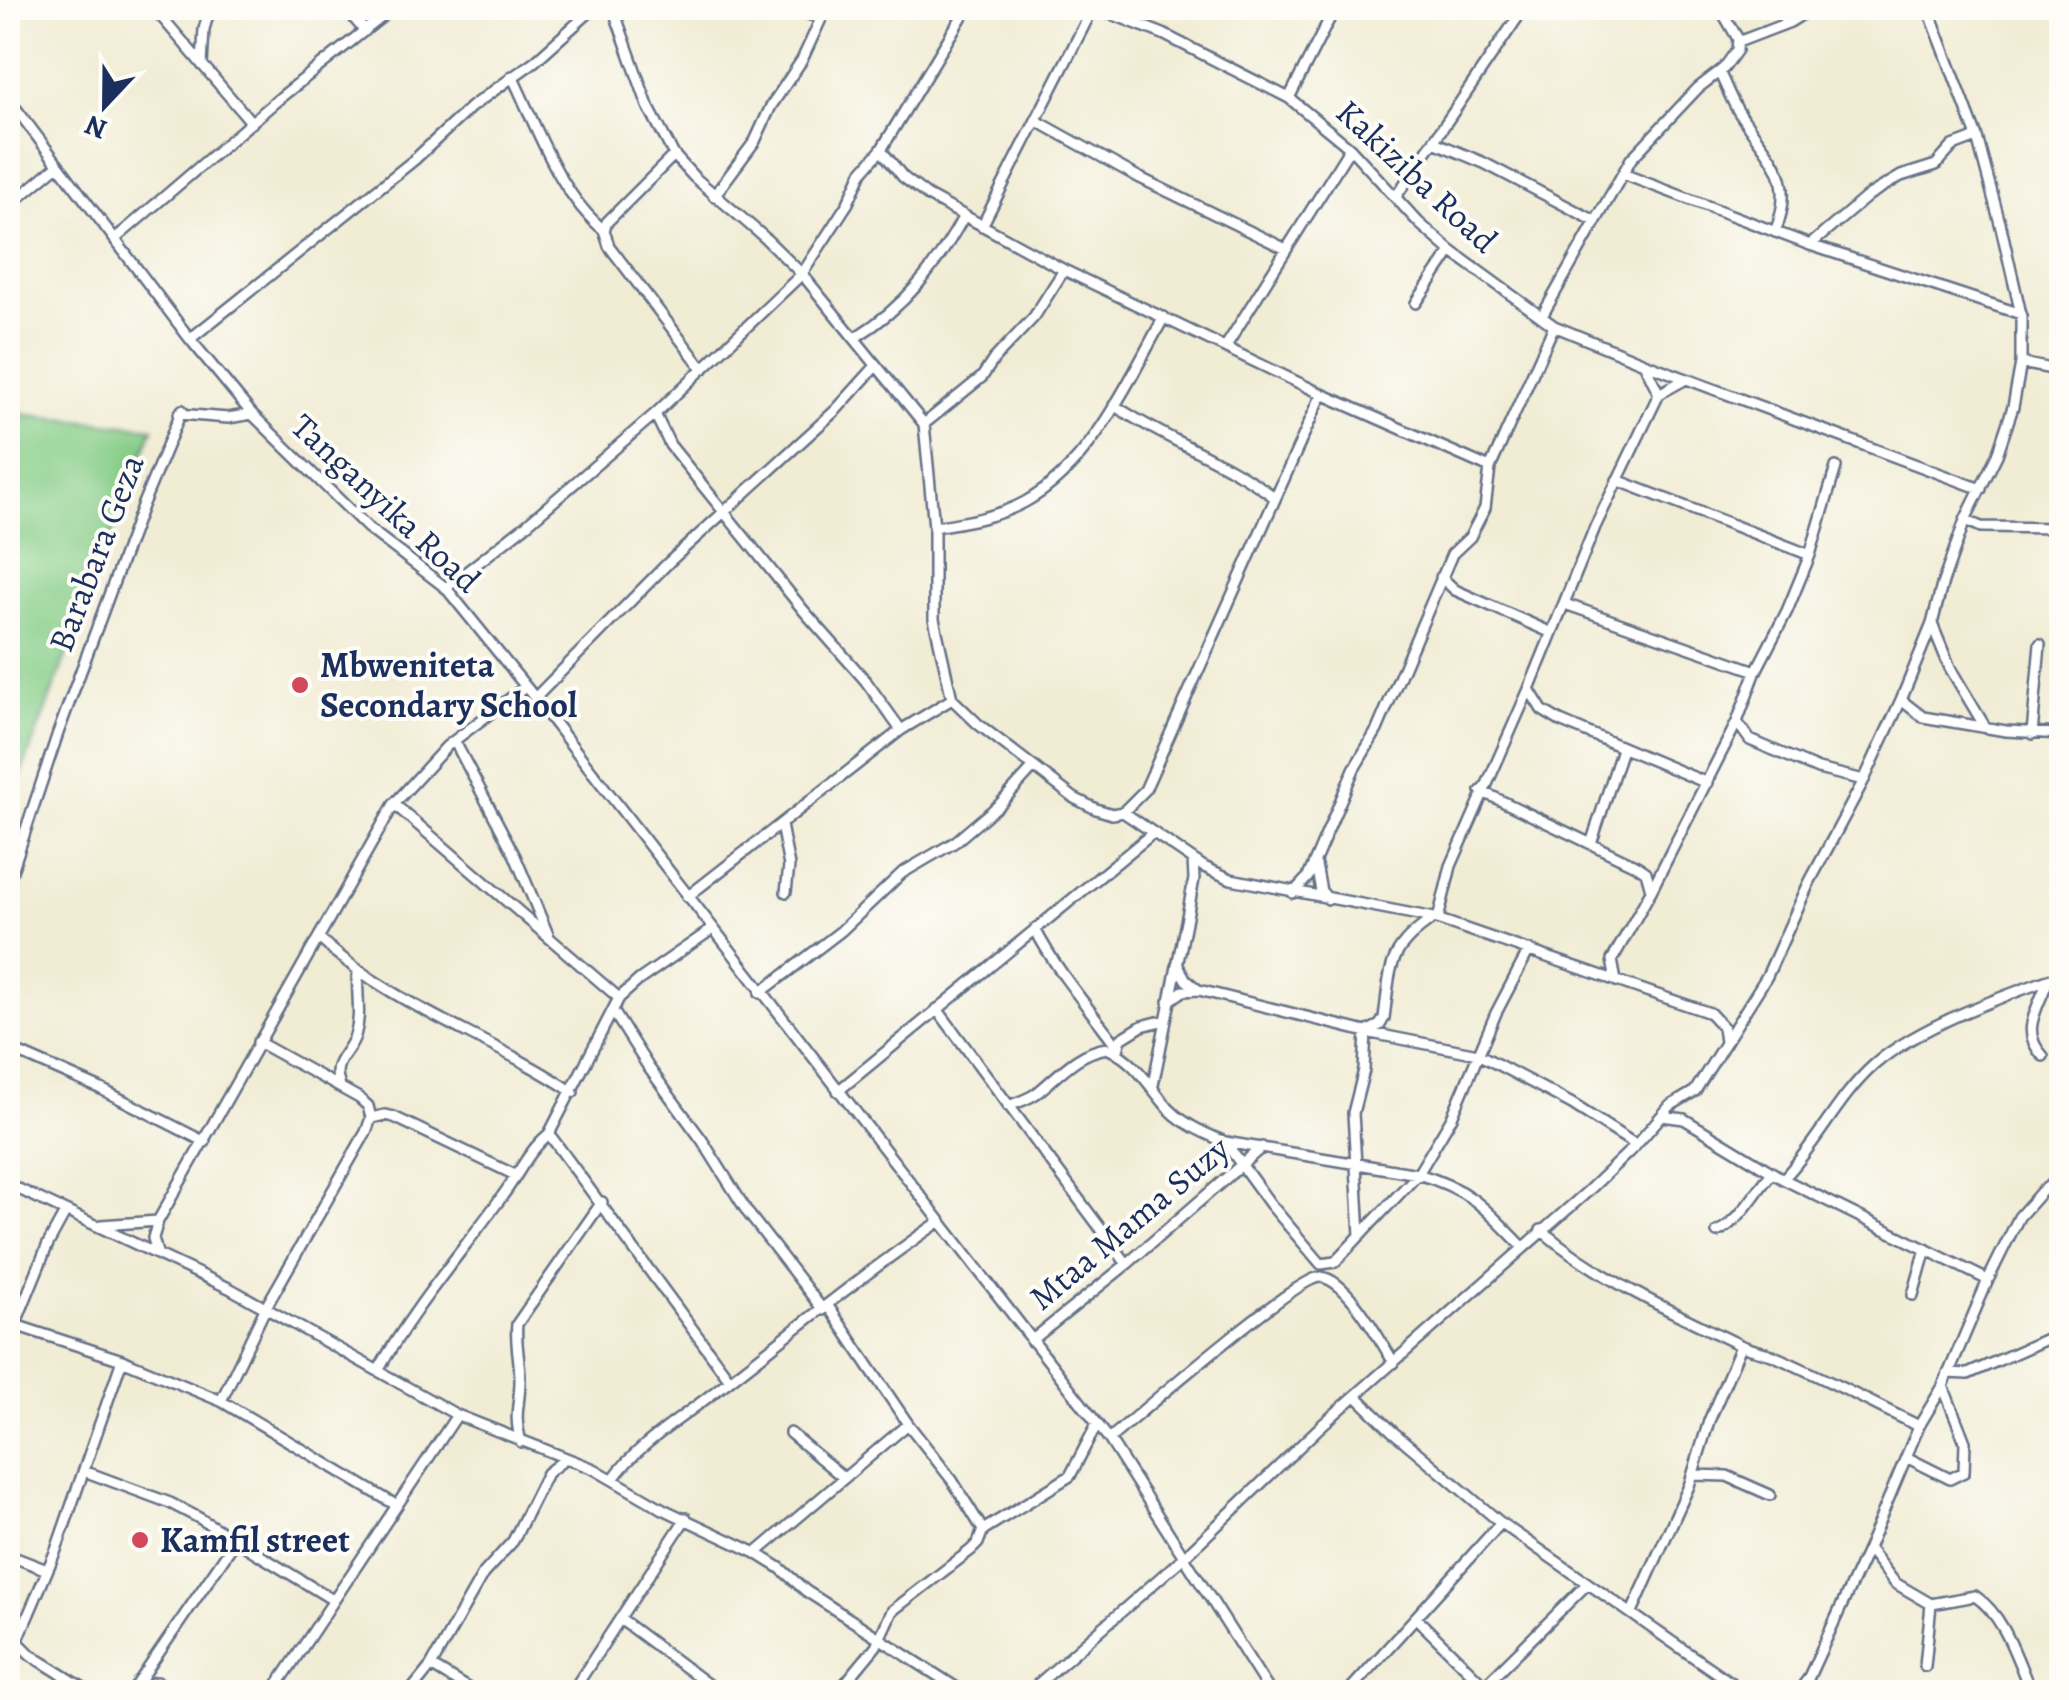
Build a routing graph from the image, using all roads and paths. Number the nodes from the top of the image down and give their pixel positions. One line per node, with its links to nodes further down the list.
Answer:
1 (154, 8): 19 (street)
2 (210, 8): 19 (street)
3 (345, 8): 17 (street)
4 (393, 8): 17 (street)
5 (594, 8): 21 (street)
6 (613, 8): 30 (street)
7 (788, 8): 16 (street)
8 (826, 8): 16 (street)
9 (967, 8): 29 (street)
10 (1094, 8): 23 (street, Kakiziba Road); 24 (street)
11 (1334, 8): 23 (street)
12 (1524, 8): 27 (street)
13 (1720, 8): 18 (street)
14 (1812, 8): 18 (street)
15 (1928, 8): 26 (street)
16 (821, 18): 34 (street)
17 (365, 31): 25 (street)
18 (1738, 42): 20 (street)
19 (202, 65): 25 (street)
20 (1719, 72): 32 (street); 40 (street)
21 (512, 76): 39 (street); 53 (street)
22 (8, 98): 31 (street, Tanganyika Road)
23 (1289, 98): 28 (street, Kakiziba Road)
24 (1037, 121): 38 (street); 43 (street)
25 (252, 123): 41 (street)
26 (1977, 137): 42 (street); 48 (street)
27 (1434, 142): 33 (street); 37 (street)
28 (1350, 148): 33 (street, Kakiziba Road); 43 (street)
29 (882, 150): 36 (street); 46 (street)
30 (674, 155): 34 (street); 39 (street)
31 (57, 166): 35 (street); 41 (street, Tanganyika Road)
32 (1623, 174): 37 (street); 40 (street)
33 (1397, 195): 44 (street, Kakiziba Road)
34 (714, 196): 46 (street)
35 (8, 207)
36 (964, 216): 38 (street); 52 (street)
37 (1595, 221): 50 (street)
38 (982, 226): 45 (street)
39 (604, 230): 58 (street)
40 (1775, 232): 42 (street)
41 (115, 240): 53 (street, Tanganyika Road)
42 (1810, 244): 48 (street)
43 (1286, 250): 54 (street)
44 (1451, 251): 47 (street); 50 (street, Kakiziba Road)
45 (1064, 270): 49 (street); 66 (street)
46 (802, 274): 52 (street); 58 (street)
47 (1416, 303)
48 (2021, 314): 56 (street)
49 (1164, 316): 54 (street); 63 (street)
50 (1542, 316): 51 (street, Kakiziba Road)
51 (1554, 326): 55 (street, Kakiziba Road); 68 (street)
52 (856, 338): 57 (street)
53 (190, 339): 64 (street, Tanganyika Road)
54 (1226, 346): 61 (street)
55 (1644, 363): 60 (street, Kakiziba Road); 62 (street)
56 (2021, 363): 59 (street); 70 (street)
57 (874, 368): 66 (street); 72 (street)
58 (702, 369): 65 (street)
59 (2062, 371)
60 (1686, 379): 62 (street); 70 (street, Kakiziba Road)
61 (1322, 394): 68 (street); 71 (street)
62 (1659, 394): 69 (street)
63 (1114, 405): 71 (street); 74 (street)
64 (252, 414): 78 (street, Tanganyika Road); 107 (street, Barabara Geza)
65 (655, 414): 72 (street); 78 (street)
66 (924, 424): 74 (street)
67 (1836, 467): 76 (street)
68 (1490, 468): 77 (street)
69 (1617, 480): 76 (street); 79 (street)
70 (1981, 489): 73 (street)
71 (1274, 497): 101 (street)
72 (725, 514): 86 (street); 91 (street)
73 (1966, 520): 75 (street); 80 (street)
74 (934, 527): 87 (street)
75 (2062, 528)
76 (1810, 555): 83 (street)
77 (1441, 577): 81 (street); 106 (street)
78 (446, 588): 84 (street, Tanganyika Road)
79 (1565, 604): 81 (street); 83 (street)
80 (1932, 624): 88 (street); 90 (street)
81 (1552, 633): 85 (street)
82 (2040, 644): 92 (street)
83 (1756, 671): 89 (street)
84 (525, 688): 86 (street, Tanganyika Road); 94 (street)
85 (1528, 689): 95 (street); 99 (street)
86 (535, 698): 111 (street, Tanganyika Road)
87 (952, 699): 91 (street); 96 (street)
88 (1901, 700): 90 (street); 97 (street)
89 (1737, 722): 97 (street); 98 (street)
90 (1984, 726): 92 (street)
91 (902, 730): 102 (street)
92 (2032, 734): 93 (street)
93 (2062, 734)
94 (454, 742): 100 (street); 117 (street)
95 (1622, 749): 98 (street); 104 (street)
96 (1034, 767): 101 (street); 127 (street)
97 (1864, 780): 135 (street)
98 (1707, 784): 108 (street)
99 (1481, 791): 104 (street); 113 (street)
100 (394, 804): 116 (street); 117 (street)
101 (1123, 812): 103 (street)
102 (781, 825): 109 (street); 111 (street)
103 (1153, 834): 105 (street); 115 (street)
104 (1591, 844): 108 (street)
105 (1193, 860): 110 (street); 120 (street)
106 (1316, 862): 110 (street); 112 (street)
107 (8, 883)
108 (1651, 891): 119 (street)
109 (786, 892)
110 (1293, 893): 112 (street)
111 (687, 896): 114 (street, Tanganyika Road)
112 (1328, 899): 113 (street)
113 (1436, 919): 118 (street); 133 (street)
114 (712, 930): 127 (street, Tanganyika Road); 128 (street)
115 (1036, 930): 130 (street); 137 (street)
116 (320, 939): 121 (street); 134 (street)
117 (550, 939): 128 (street)
118 (1530, 950): 122 (street); 138 (street)
119 (1612, 960): 122 (street); 125 (street)
120 (1177, 964): 126 (street); 129 (street)
121 (358, 972): 141 (street); 143 (street)
122 (1594, 974): 125 (street)
123 (2062, 975): 124 (street)
124 (2048, 980): 139 (street); 160 (street)
125 (1616, 981): 135 (street)
126 (1199, 990): 129 (street); 133 (street)
127 (760, 992): 142 (street, Tanganyika Road)
128 (619, 998): 131 (street)
129 (1169, 1001): 132 (street)
130 (937, 1009): 142 (street); 145 (street)
131 (613, 1011): 143 (street); 177 (street)
132 (1165, 1020): 137 (street); 140 (street)
133 (1366, 1032): 138 (street); 154 (street)
134 (258, 1042): 141 (street); 150 (street)
135 (1724, 1042): 144 (street)
136 (8, 1048): 150 (street)
137 (1118, 1049): 140 (street); 145 (street)
138 (1478, 1054): 152 (street); 157 (street)
139 (2043, 1056)
140 (1153, 1085): 151 (street)
141 (341, 1088): 147 (street)
142 (838, 1091): 165 (street, Tanganyika Road)
143 (573, 1092): 149 (street)
144 (1682, 1099): 146 (street); 148 (street)
145 (1008, 1106): 173 (street)
146 (1662, 1116): 148 (street); 152 (street)
147 (370, 1118): 158 (street); 176 (street)
148 (1684, 1119): 156 (street)
149 (549, 1134): 158 (street); 162 (street)
150 (205, 1142): 164 (street)
151 (1225, 1142): 153 (street); 155 (street)
152 (1636, 1145): 167 (street)
153 (1262, 1148): 154 (street); 155 (street, Mtaa Mama Suzy)
154 (1354, 1162): 157 (street); 169 (street)
155 (1239, 1164): 169 (street); 173 (street, Mtaa Mama Suzy)
156 (1772, 1172): 160 (street); 168 (street)
157 (1418, 1174): 169 (street); 170 (street)
158 (515, 1176): 185 (street)
159 (2062, 1177): 174 (street)
160 (1783, 1179): 171 (street)
161 (8, 1184): 163 (street)
162 (602, 1202): 187 (street); 197 (street)
163 (65, 1213): 166 (street); 178 (street)
164 (158, 1221): 166 (street); 172 (street)
165 (939, 1222): 177 (street); 180 (street, Tanganyika Road)
166 (92, 1225): 172 (street)
167 (1540, 1230): 170 (street); 182 (street)
168 (1717, 1232)
169 (1360, 1234)
170 (1522, 1246): 184 (street)
171 (1926, 1249): 174 (street); 175 (street)
172 (157, 1253): 176 (street)
173 (1127, 1264): 180 (street, Mtaa Mama Suzy)
174 (1988, 1280): 186 (street)
175 (1913, 1295)
176 (266, 1307): 185 (street); 190 (street)
177 (826, 1308): 187 (street); 192 (street)
178 (15, 1325): 181 (street); 183 (street)
179 (2062, 1332): 186 (street)
180 (1031, 1341): 193 (street, Tanganyika Road)
181 (8, 1342)
182 (1741, 1346): 194 (street); 201 (street)
183 (122, 1360): 190 (street); 200 (street)
184 (1394, 1364): 189 (street); 196 (street)
185 (378, 1370): 191 (street)
186 (1948, 1373): 188 (street)
187 (730, 1380): 203 (street)
188 (1943, 1386): 194 (street); 198 (street)
189 (1357, 1396): 207 (street); 213 (street)
190 (221, 1401): 205 (street)
191 (456, 1415): 197 (street); 205 (street)
192 (908, 1424): 202 (street); 208 (street)
193 (1097, 1424): 196 (street, Tanganyika Road); 208 (street)
194 (1918, 1426): 198 (street)
195 (790, 1434): 202 (street)
196 (1108, 1439): 213 (street, Tanganyika Road)
197 (521, 1442): 199 (street)
198 (1908, 1458): 210 (street)
199 (564, 1460): 203 (street); 225 (street)
200 (84, 1471): 209 (street); 214 (street)
201 (1693, 1475): 204 (street); 218 (street)
202 (844, 1478): 211 (street)
203 (613, 1479): 206 (street)
204 (1770, 1495)
205 (396, 1505): 216 (street)
206 (686, 1518): 211 (street); 219 (street)
207 (1502, 1523): 215 (street); 220 (street)
208 (983, 1530): 221 (street)
209 (236, 1540): 216 (street); 224 (street)
210 (1868, 1548): 217 (street); 245 (street)
211 (756, 1553): 221 (street)
212 (8, 1555): 214 (street)
213 (1184, 1556): 241 (street); 242 (street, Tanganyika Road)
214 (47, 1570): 222 (street)
215 (1587, 1584): 218 (street); 229 (street)
216 (333, 1600): 234 (street)
217 (1931, 1604): 226 (street); 246 (street)
218 (1632, 1612): 227 (street)
219 (620, 1618): 237 (street); 238 (street)
220 (1416, 1618): 229 (street); 243 (street)
221 (879, 1638): 239 (street); 240 (street)
222 (16, 1640): 223 (street); 232 (street)
223 (8, 1662)
224 (151, 1665): 228 (street); 230 (street)
225 (431, 1666): 235 (street); 236 (street)
226 (1925, 1666)
227 (1709, 1668): 231 (street); 244 (street)
228 (157, 1682): 230 (street); 233 (street)
229 (1487, 1689)
230 (134, 1690)
231 (1740, 1690): 244 (street)
232 (90, 1692)
233 (181, 1692)
234 (273, 1692)
235 (410, 1692)
236 (474, 1692)
237 (572, 1692)
238 (715, 1692)
239 (838, 1692)
240 (963, 1692)
241 (1029, 1692)
242 (1270, 1692)
243 (1348, 1692)
244 (1710, 1692)
245 (1798, 1692)
246 (2032, 1692)

